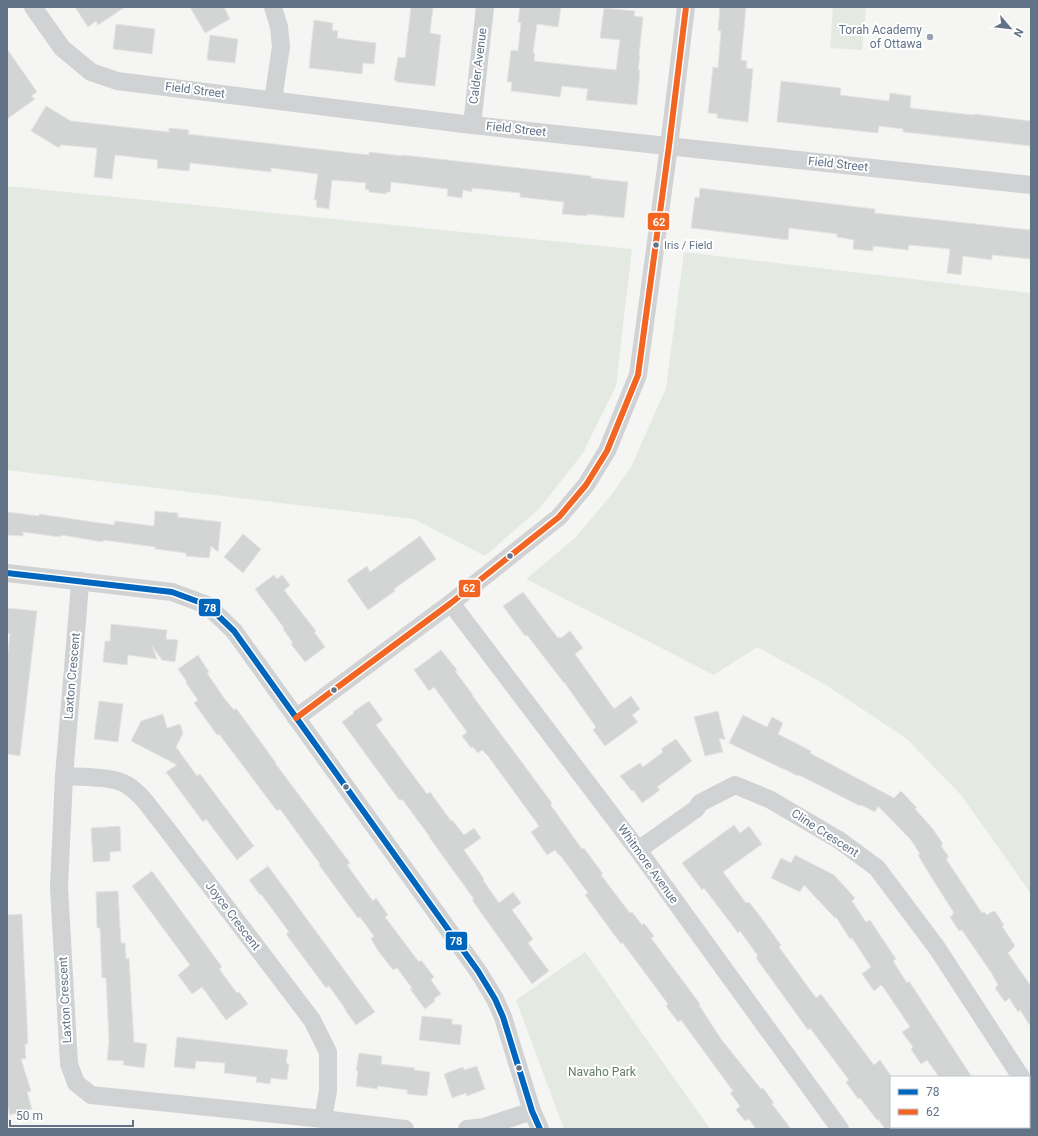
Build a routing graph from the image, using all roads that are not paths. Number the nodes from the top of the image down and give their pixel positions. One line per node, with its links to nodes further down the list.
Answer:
1 (33, 7): 5 (street, Field Street)
2 (272, 7): 5 (street)
3 (485, 7): 6 (street, Calder Avenue)
4 (686, 7): 7 (street)
5 (273, 100): 6 (street, Field Street)
6 (472, 124): 7 (street, Field Street)
7 (670, 146): 8 (street, Field Street); 11 (street)
8 (1031, 185)
9 (7, 573): 10 (street)
10 (80, 581): 12 (street); 13 (street, Laxton Crescent)
11 (451, 603): 12 (street); 14 (street, Whitmore Avenue)
12 (296, 718): 16 (street)
13 (64, 776): 17 (street, Joyce Crescent); 17 (street, Laxton Crescent)
14 (638, 850): 15 (street, Cline Crescent); 21 (street, Whitmore Avenue)
15 (1020, 1076)
16 (532, 1111): 19 (street); 20 (street)
17 (323, 1119): 18 (street, Laxton Crescent)
18 (405, 1129)
19 (467, 1129)
20 (540, 1129)
21 (840, 1129)

